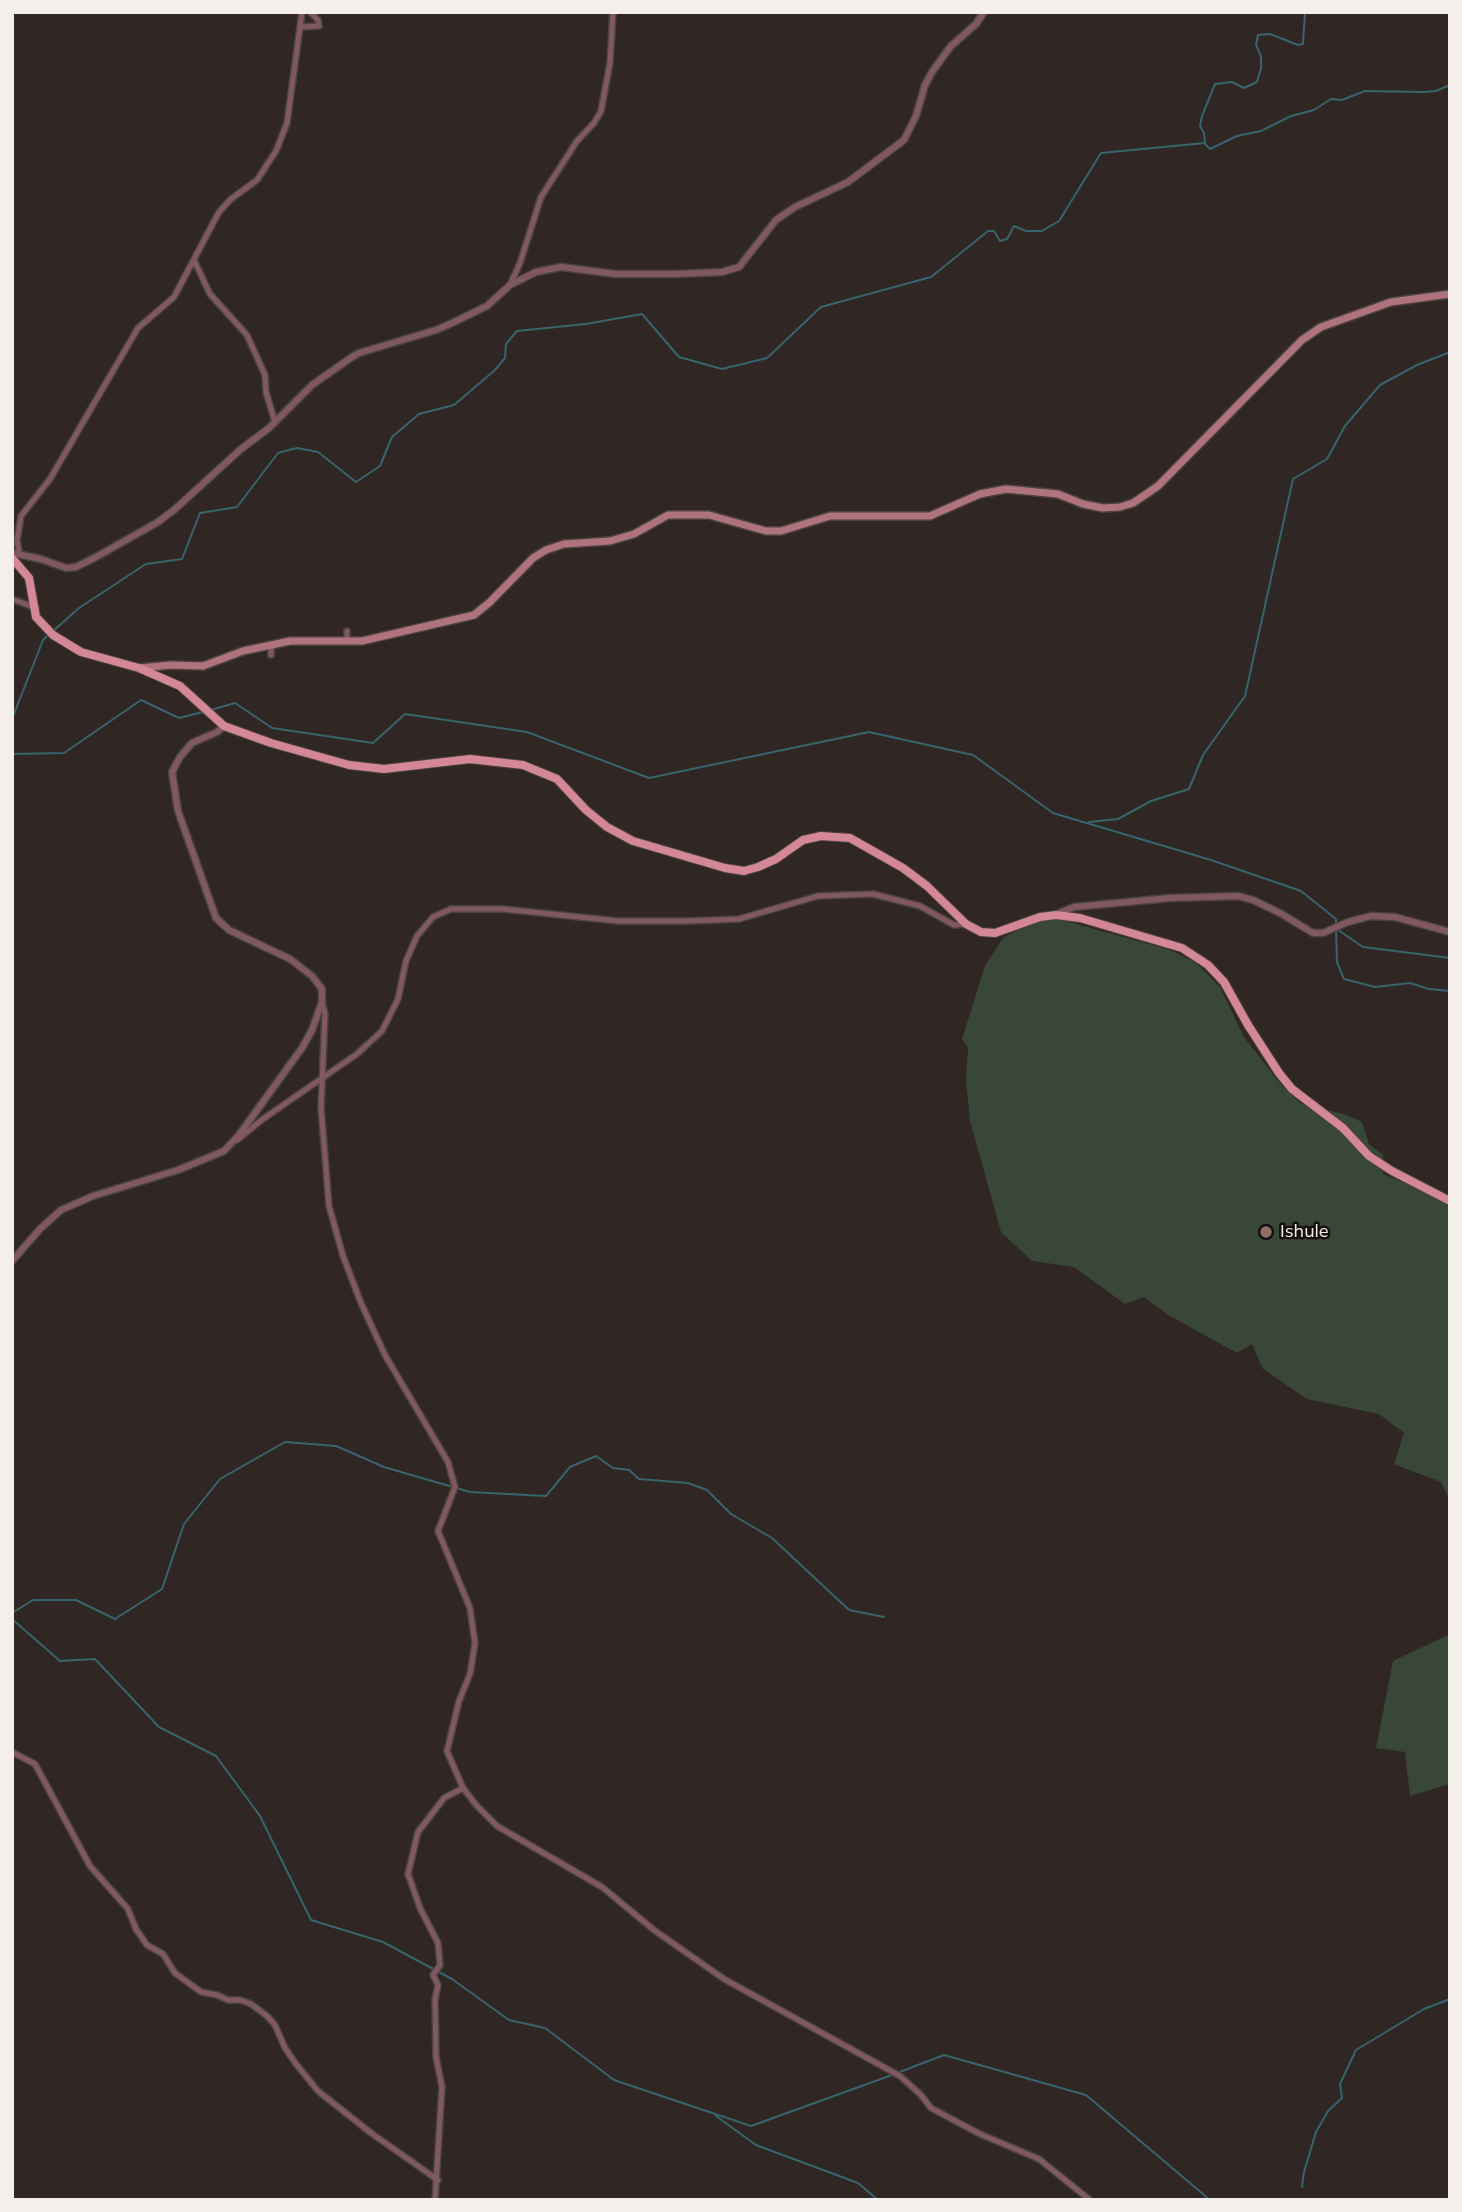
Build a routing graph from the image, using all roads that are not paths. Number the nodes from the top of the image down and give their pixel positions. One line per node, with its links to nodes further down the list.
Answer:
1 (302, 12): 5 (street)
2 (310, 12): 5 (street)
3 (612, 12): 6 (street)
4 (984, 12): 9 (street)
5 (300, 27): 8 (street)
6 (534, 222): 7 (street); 9 (street)
7 (543, 223)
8 (194, 260): 11 (street); 12 (street)
9 (510, 285): 11 (street)
10 (1450, 294): 16 (main road)
11 (275, 422): 12 (street)
12 (15, 555): 14 (main road)
13 (12, 599): 14 (street)
14 (36, 608): 19 (main road)
15 (347, 631): 16 (street)
16 (346, 642): 17 (main road)
17 (271, 644): 18 (street); 19 (main road)
18 (271, 655)
19 (139, 668): 20 (main road)
20 (223, 726): 22 (main road); 24 (street)
21 (1056, 915): 22 (main road); 23 (street); 27 (main road)
22 (966, 924): 25 (street)
23 (1450, 932)
24 (322, 1002): 25 (street); 26 (street)
25 (323, 1077): 26 (street); 30 (street)
26 (229, 1147): 28 (street)
27 (1450, 1201)
28 (12, 1261)
29 (12, 1752): 33 (street)
30 (463, 1788): 31 (street); 33 (street)
31 (1052, 2168): 32 (street); 35 (street)
32 (1050, 2176)
33 (438, 2180): 34 (street)
34 (435, 2200)
35 (1090, 2200)

